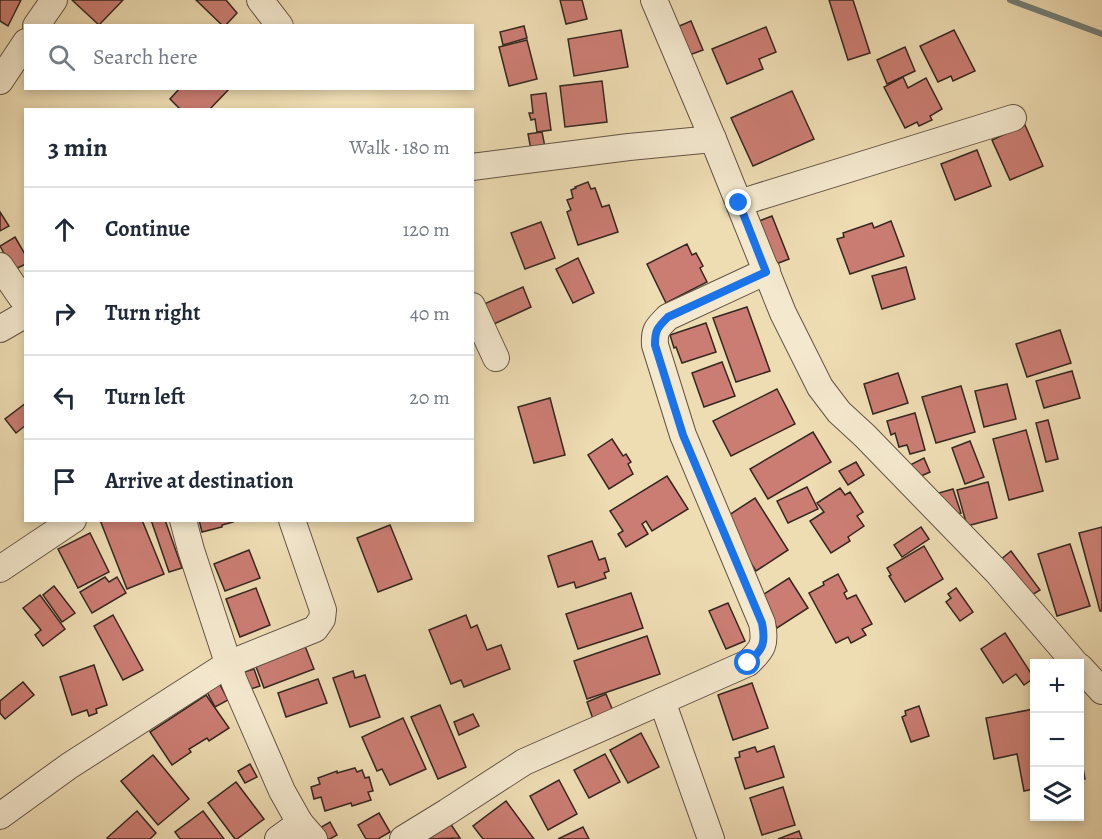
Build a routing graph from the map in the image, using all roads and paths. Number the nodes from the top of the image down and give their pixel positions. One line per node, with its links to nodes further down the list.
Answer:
1 (54, 0): 4 (street)
2 (260, 0): 5 (street)
3 (654, 0): 9 (street)
4 (37, 24)
5 (278, 24)
6 (24, 45): 7 (street)
7 (0, 81)
8 (1013, 118): 11 (street)
9 (713, 139): 10 (street); 11 (street)
10 (474, 167)
11 (739, 203): 13 (street)
12 (0, 266): 14 (street)
13 (766, 272): 23 (street); 27 (street)
14 (24, 298)
15 (474, 310): 18 (street)
16 (24, 315): 17 (street)
17 (0, 329)
18 (496, 358)
19 (70, 522): 22 (street)
20 (184, 522): 24 (street)
21 (293, 522): 24 (street)
22 (0, 568)
23 (1073, 659)
24 (228, 664): 28 (street); 29 (street)
25 (1084, 671): 26 (street)
26 (1102, 691)
27 (662, 701): 31 (street); 32 (street)
28 (0, 816)
29 (307, 831): 30 (street)
30 (278, 839)
31 (403, 839)
32 (711, 839)

